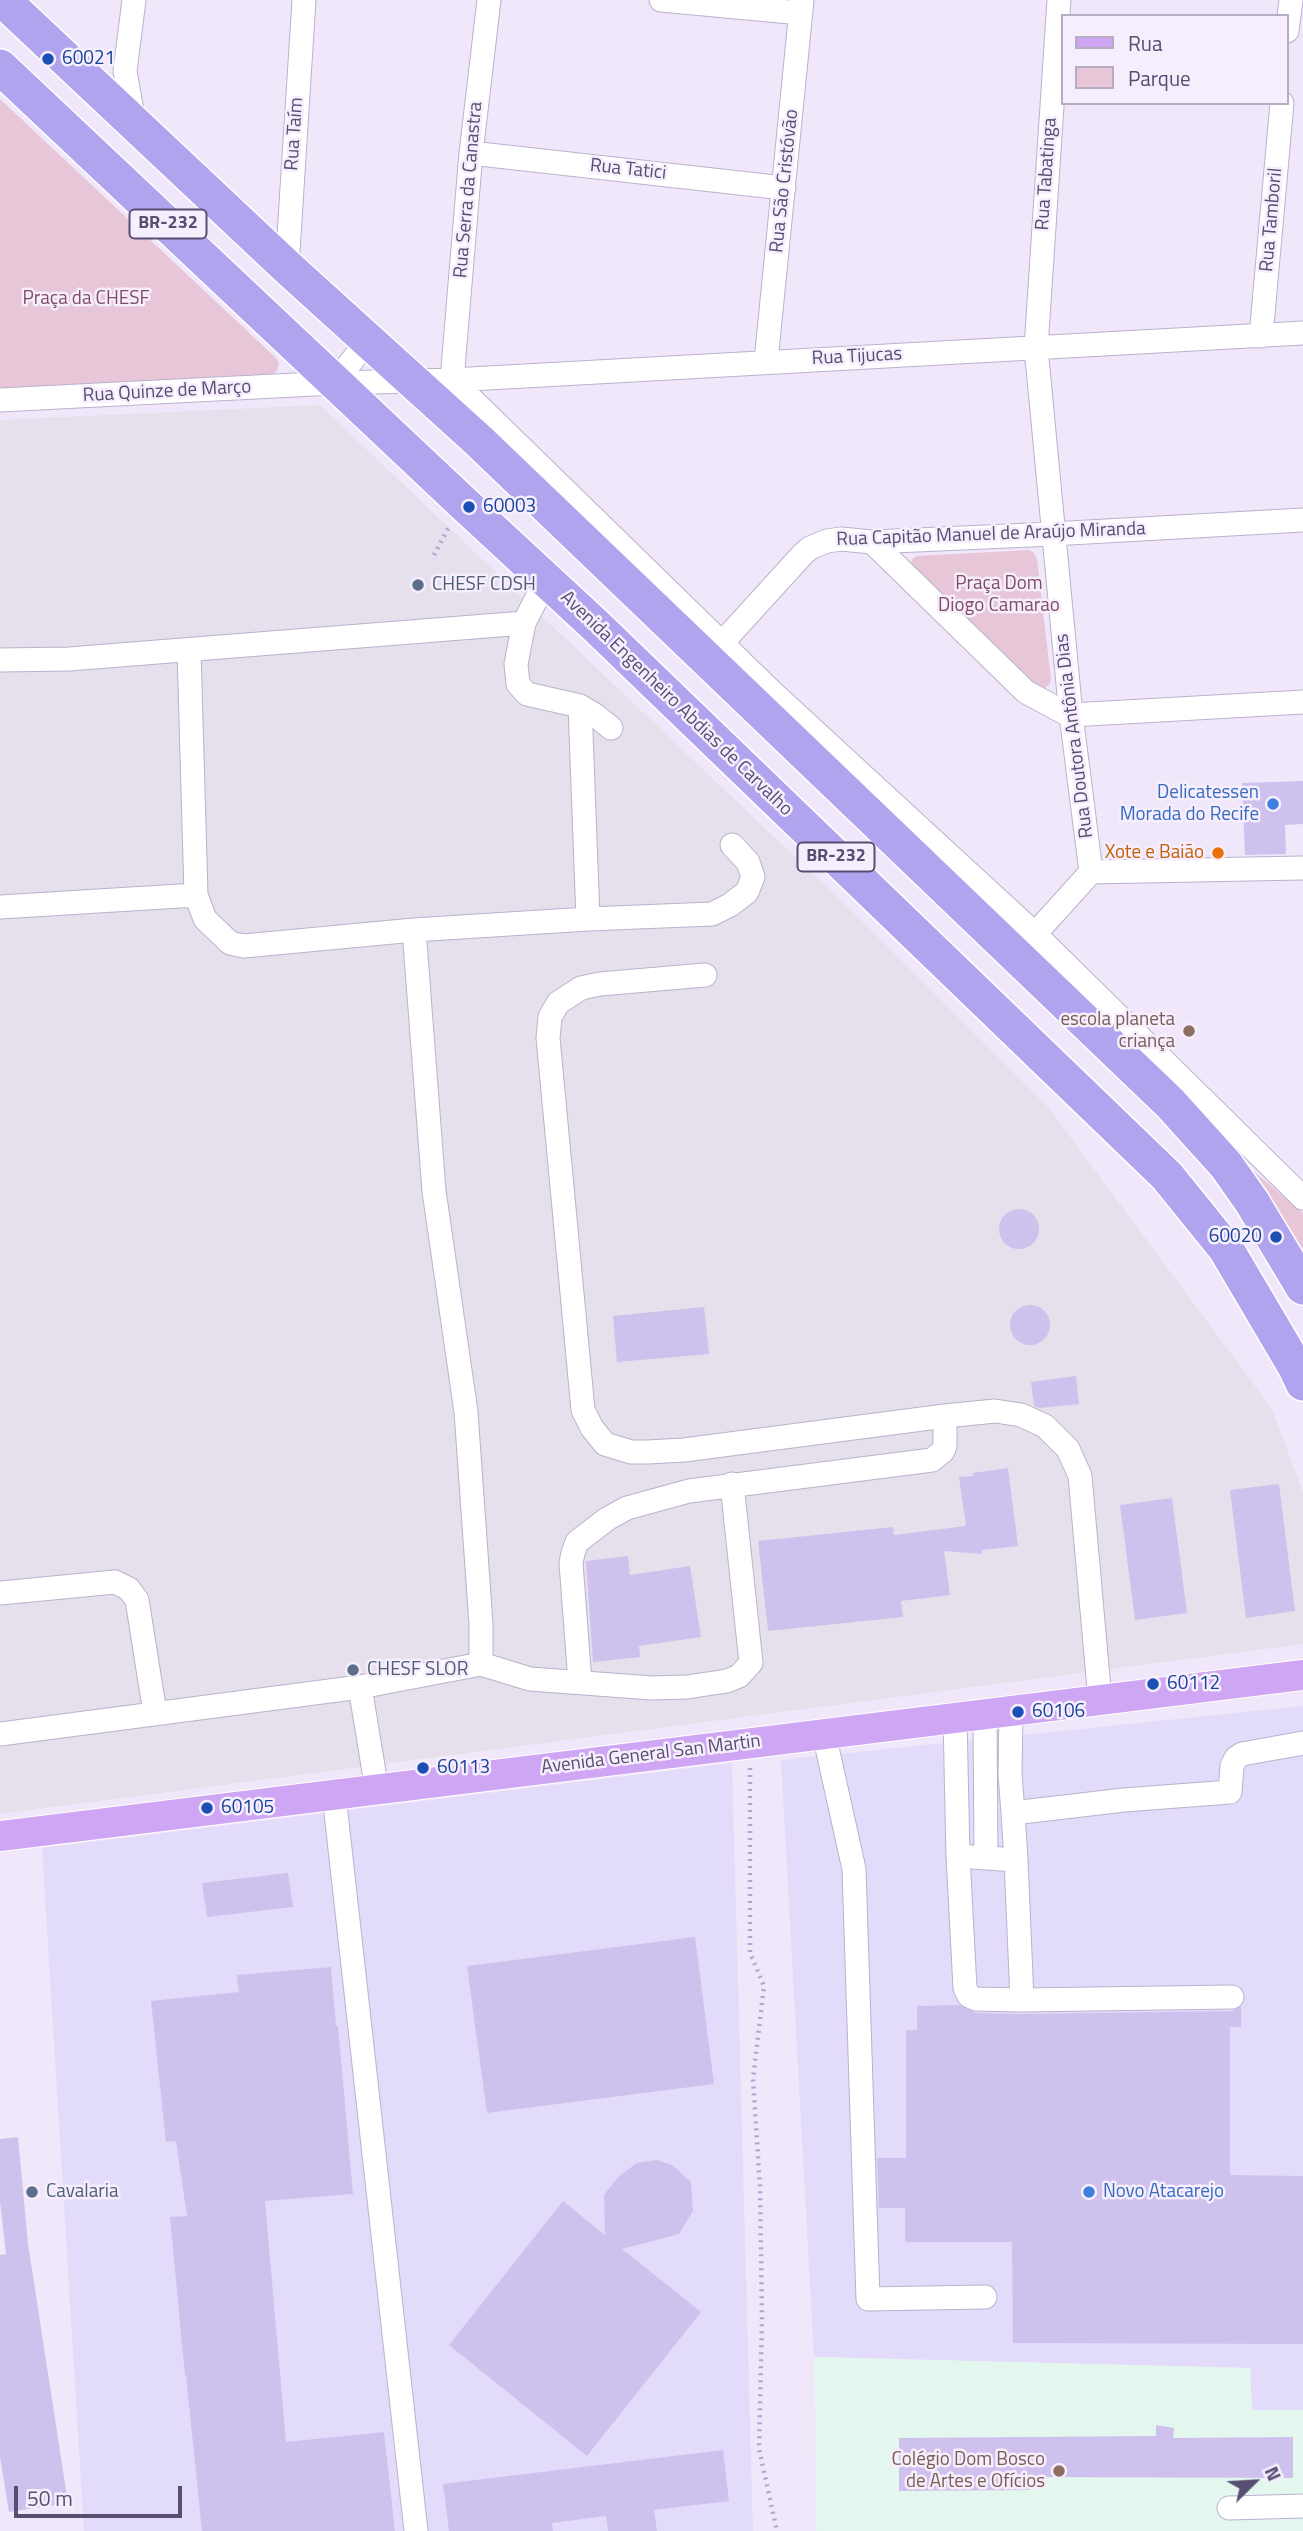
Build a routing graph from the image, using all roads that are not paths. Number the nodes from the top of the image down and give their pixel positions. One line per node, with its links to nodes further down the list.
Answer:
1 (4, 0): 10 (highway, BR-232)
2 (134, 0): 10 (street)
3 (304, 0): 13 (street, Rua Taím)
4 (489, 0): 11 (street, Rua Serra da Canastra)
5 (661, 0): 7 (street)
6 (1059, 0): 17 (street, Rua Tabatinga)
7 (801, 7): 12 (street, Rua São Cristóvão)
8 (0, 67): 21 (highway, Avenida Engenheiro Abdias de Carvalho / BR-232)
9 (1282, 105): 15 (street, Rua Tamboril)
10 (134, 122): 13 (highway, BR-232)
11 (471, 153): 12 (street, Rua Tatici); 19 (street, Rua Serra da Canastra)
12 (784, 188): 18 (street, Rua São Cristóvão)
13 (287, 267): 16 (highway, BR-232)
14 (1303, 333): 15 (street, Rua Tijucas)
15 (1261, 336): 17 (street, Rua Tijucas)
16 (368, 342): 20 (highway, BR-232); 21 (street)
17 (1035, 348): 18 (street, Rua Tijucas); 24 (street, Rua Doutora Antônia Dias)
18 (766, 361): 19 (street, Rua Tijucas)
19 (452, 380): 20 (street, Rua Tijucas); 28 (street)
20 (411, 381): 21 (street, Rua Quinze de Março); 45 (highway, BR-232)
21 (334, 383): 22 (street, Rua Quinze de Março); 26 (highway, Avenida Engenheiro Abdias de Carvalho / BR-232)
22 (0, 400)
23 (1303, 520): 24 (street, Rua Capitão Manuel de Araújo Miranda)
24 (1052, 534): 25 (street, Rua Capitão Manuel de Araújo Miranda); 33 (street, Rua Doutora Antônia Dias)
25 (872, 542): 28 (street, Rua Capitão Manuel de Araújo Miranda); 33 (street)
26 (546, 580): 27 (street); 46 (highway, Avenida Engenheiro Abdias de Carvalho / BR-232)
27 (524, 622): 29 (street); 32 (street)
28 (722, 643): 42 (street)
29 (189, 650): 30 (street); 38 (street)
30 (0, 660)
31 (1303, 702): 33 (street)
32 (580, 706): 34 (street); 40 (street)
33 (1071, 715): 37 (street, Rua Doutora Antônia Dias)
34 (611, 728)
35 (732, 845): 40 (street)
36 (1303, 868): 37 (street)
37 (1091, 872): 42 (street)
38 (196, 895): 39 (street); 41 (street)
39 (0, 907)
40 (588, 919): 41 (street)
41 (414, 930): 50 (street)
42 (1035, 934): 44 (street)
43 (705, 975): 47 (street)
44 (1298, 1190)
45 (1303, 1287)
46 (1301, 1373)
47 (945, 1416): 48 (street); 54 (street)
48 (732, 1484): 52 (street); 52 (street)
49 (0, 1593): 55 (street)
50 (481, 1664): 52 (street); 53 (street)
51 (1303, 1675): 54 (main road, Avenida General San Martin)
52 (580, 1682)
53 (360, 1687): 55 (street); 61 (street)
54 (1100, 1700): 56 (main road, Avenida General San Martin)
55 (155, 1713): 58 (street)
56 (998, 1713): 57 (main road, Avenida General San Martin); 63 (street); 66 (street)
57 (955, 1718): 59 (main road, Avenida General San Martin); 65 (street)
58 (0, 1734)
59 (824, 1734): 61 (main road, Avenida General San Martin); 70 (street)
60 (1303, 1743): 63 (street)
61 (377, 1790): 62 (main road, Avenida General San Martin)
62 (334, 1795): 64 (main road, Avenida General San Martin); 73 (street)
63 (1013, 1813): 67 (street)
64 (0, 1836)
65 (958, 1856): 66 (street); 69 (street)
66 (986, 1858): 67 (street)
67 (1016, 1860): 69 (street)
68 (1232, 1997): 69 (street)
69 (1021, 2000)
70 (985, 2297)
71 (1303, 2506): 72 (street)
72 (1229, 2508)
73 (416, 2531)

